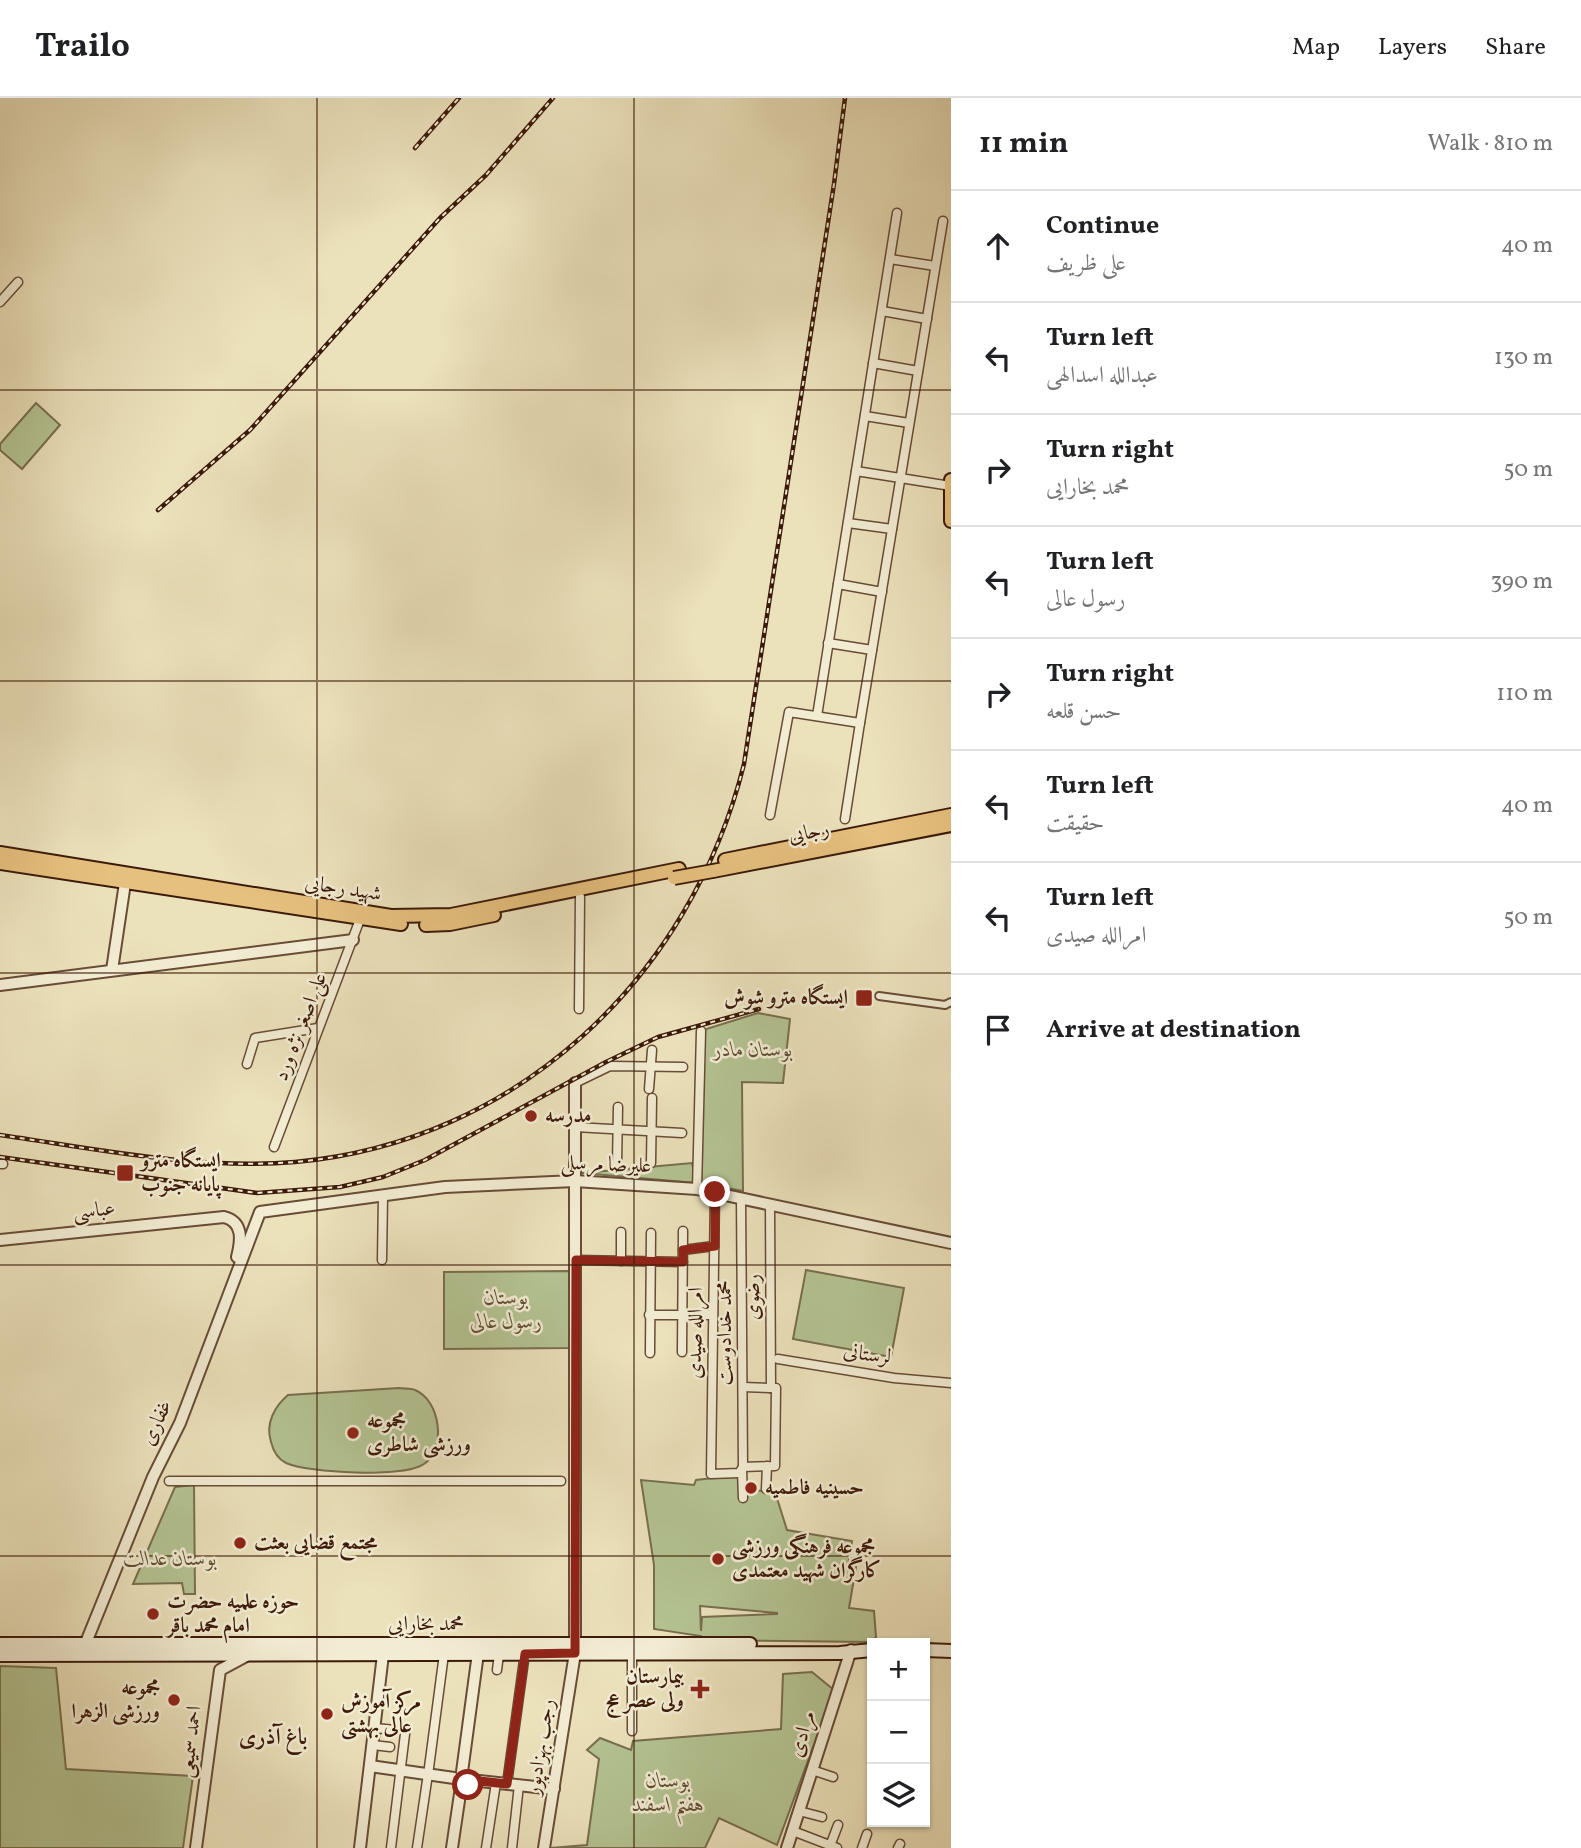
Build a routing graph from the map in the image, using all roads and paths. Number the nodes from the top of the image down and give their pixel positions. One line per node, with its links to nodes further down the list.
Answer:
1 (897, 213): 3 (street)
2 (943, 221): 4 (street)
3 (890, 259): 4 (street); 7 (street)
4 (935, 266): 8 (street)
5 (18, 282): 6 (street)
6 (0, 302)
7 (881, 311): 8 (street); 9 (street)
8 (926, 319): 10 (street)
9 (873, 363): 10 (street); 11 (street)
10 (918, 371): 12 (street)
11 (865, 416): 12 (street); 13 (street)
12 (909, 423): 14 (street)
13 (856, 471): 14 (street); 18 (street)
14 (900, 480): 16 (street); 19 (street)
15 (951, 480): 16 (main road)
16 (951, 486): 17 (main road)
17 (951, 521)
18 (848, 523): 19 (street); 20 (street)
19 (892, 529): 21 (street)
20 (838, 584): 21 (street); 22 (street)
21 (882, 592): 23 (street)
22 (828, 643): 23 (street); 24 (street)
23 (872, 650): 25 (street)
24 (817, 716): 25 (street); 26 (street)
25 (860, 723): 28 (street)
26 (771, 815)
27 (951, 815): 32 (main road, رجایی)
28 (845, 818)
29 (951, 825): 32 (main road, رجایی)
30 (0, 853): 36 (main road, شهید رجایی)
31 (0, 863): 34 (main road, شهید رجایی)
32 (715, 866): 33 (main road, رجایی, bridge)
33 (677, 874): 35 (main road, شهید رجایی); 36 (main road, شهید رجایی)
34 (125, 883): 36 (main road, شهید رجایی); 38 (street)
35 (580, 897): 36 (main road, شهید رجایی); 42 (street)
36 (361, 916): 37 (street, علی اصغر نژه ورد)
37 (353, 940): 38 (street); 43 (street, علی اصغر نژه ورد)
38 (112, 970): 39 (street)
39 (0, 985)
40 (879, 996): 41 (street)
41 (951, 1002)
42 (579, 1009)
43 (318, 1028): 46 (street); 55 (street, علی اصغر نژه ورد)
44 (701, 1031): 59 (street)
45 (652, 1050): 47 (street)
46 (247, 1064)
47 (651, 1067): 48 (street); 49 (street); 53 (street)
48 (683, 1067)
49 (575, 1083): 51 (street, رجب بهزادپور)
50 (618, 1107): 52 (street)
51 (575, 1127): 52 (street); 58 (street, رجب بهزادپور)
52 (617, 1129): 53 (street); 57 (street)
53 (652, 1132): 54 (street); 56 (street)
54 (682, 1133)
55 (274, 1147)
56 (651, 1163)
57 (617, 1165)
58 (575, 1181): 59 (street, علیرضا مرسلی); 61 (street, علیرضا مرسلی); 73 (street, رجب بهزادپور)
59 (697, 1189): 60 (street, علیرضا مرسلی)
60 (715, 1192): 62 (street, علیرضا مرسلی); 70 (street, امرالله صیدی)
61 (383, 1196): 64 (street, علیرضا مرسلی); 72 (street)
62 (741, 1198): 63 (street, علیرضا مرسلی); 85 (street, محمد خدادوست)
63 (770, 1205): 69 (street, علیرضا مرسلی); 86 (street, رضوی)
64 (258, 1215): 77 (street, غفاری)
65 (683, 1231): 71 (street)
66 (621, 1232): 74 (street)
67 (651, 1233): 75 (street)
68 (0, 1240): 77 (street, عباسی)
69 (951, 1243)
70 (715, 1246): 71 (street); 79 (street, امرالله صیدی)
71 (683, 1250): 76 (street)
72 (382, 1260)
73 (576, 1260): 74 (street); 95 (street, رجب بهزادپور)
74 (621, 1261): 75 (street)
75 (650, 1261): 76 (street); 78 (street)
76 (683, 1262): 80 (street)
77 (227, 1301): 94 (street, غفاری)
78 (649, 1315): 80 (street); 82 (street)
79 (713, 1315): 80 (street); 88 (street, امرالله صیدی)
80 (682, 1316): 81 (street)
81 (682, 1352)
82 (650, 1353)
83 (778, 1359): 84 (street, لرستانی)
84 (951, 1383)
85 (743, 1387): 86 (street); 88 (street, محمد خدادوست)
86 (771, 1388): 87 (street, رضوی)
87 (771, 1466): 88 (street); 91 (street)
88 (742, 1469): 92 (street, محمد خدادوست)
89 (169, 1481): 90 (street)
90 (561, 1482)
91 (766, 1489)
92 (743, 1498)
93 (0, 1644): 94 (main road, محمد بخارایی)
94 (85, 1645): 97 (main road, محمد بخارایی); 108 (main road)
95 (575, 1648): 96 (main road, محمد بخارایی); 97 (main road, محمد بخارایی); 102 (main road, محمد بخارایی); 106 (main road, محمد بخارایی); 124 (street, رجب بهزادپور)
96 (656, 1648): 98 (main road, محمد بخارایی); 102 (main road, محمد بخارایی)
97 (384, 1649): 104 (main road, محمد بخارایی); 109 (main road, محمد بخارایی); 111 (street)
98 (851, 1650): 99 (main road, محمد بخارایی); 118 (street, مرادی)
99 (867, 1650)
100 (930, 1650): 101 (main road)
101 (951, 1651)
102 (632, 1652): 113 (street)
103 (478, 1653): 104 (main road, محمد بخارایی); 105 (main road, محمد بخارایی); 122 (street)
104 (444, 1654): 120 (street)
105 (499, 1654): 106 (main road, محمد بخارایی); 110 (street)
106 (525, 1654): 123 (street)
107 (0, 1655): 108 (main road, محمد بخارایی)
108 (96, 1656): 109 (main road, محمد بخارایی)
109 (246, 1656): 131 (street, احمد سمیعی)
110 (497, 1670)
111 (375, 1728): 112 (street); 115 (street)
112 (395, 1730)
113 (632, 1731)
114 (405, 1734): 119 (street)
115 (373, 1745): 116 (street); 117 (street)
116 (390, 1747)
117 (370, 1766): 119 (street); 132 (street)
118 (812, 1770): 121 (street); 125 (street, مرادی)
119 (401, 1771): 120 (street); 133 (street)
120 (428, 1774): 122 (street); 134 (street)
121 (833, 1777)
122 (462, 1779): 123 (street); 135 (street)
123 (507, 1784): 124 (street); 136 (street); 137 (street)
124 (554, 1789): 138 (street, رجب بهزادپور)
125 (799, 1811): 126 (street); 128 (street, مرادی)
126 (822, 1817)
127 (838, 1825): 130 (street)
128 (796, 1832): 130 (street); 139 (street, مرادی)
129 (867, 1834): 140 (street)
130 (833, 1847)
131 (196, 1848)
132 (360, 1848)
133 (391, 1848)
134 (417, 1848)
135 (452, 1848)
136 (486, 1848)
137 (512, 1848)
138 (544, 1848)
139 (787, 1848)
140 (862, 1848)

